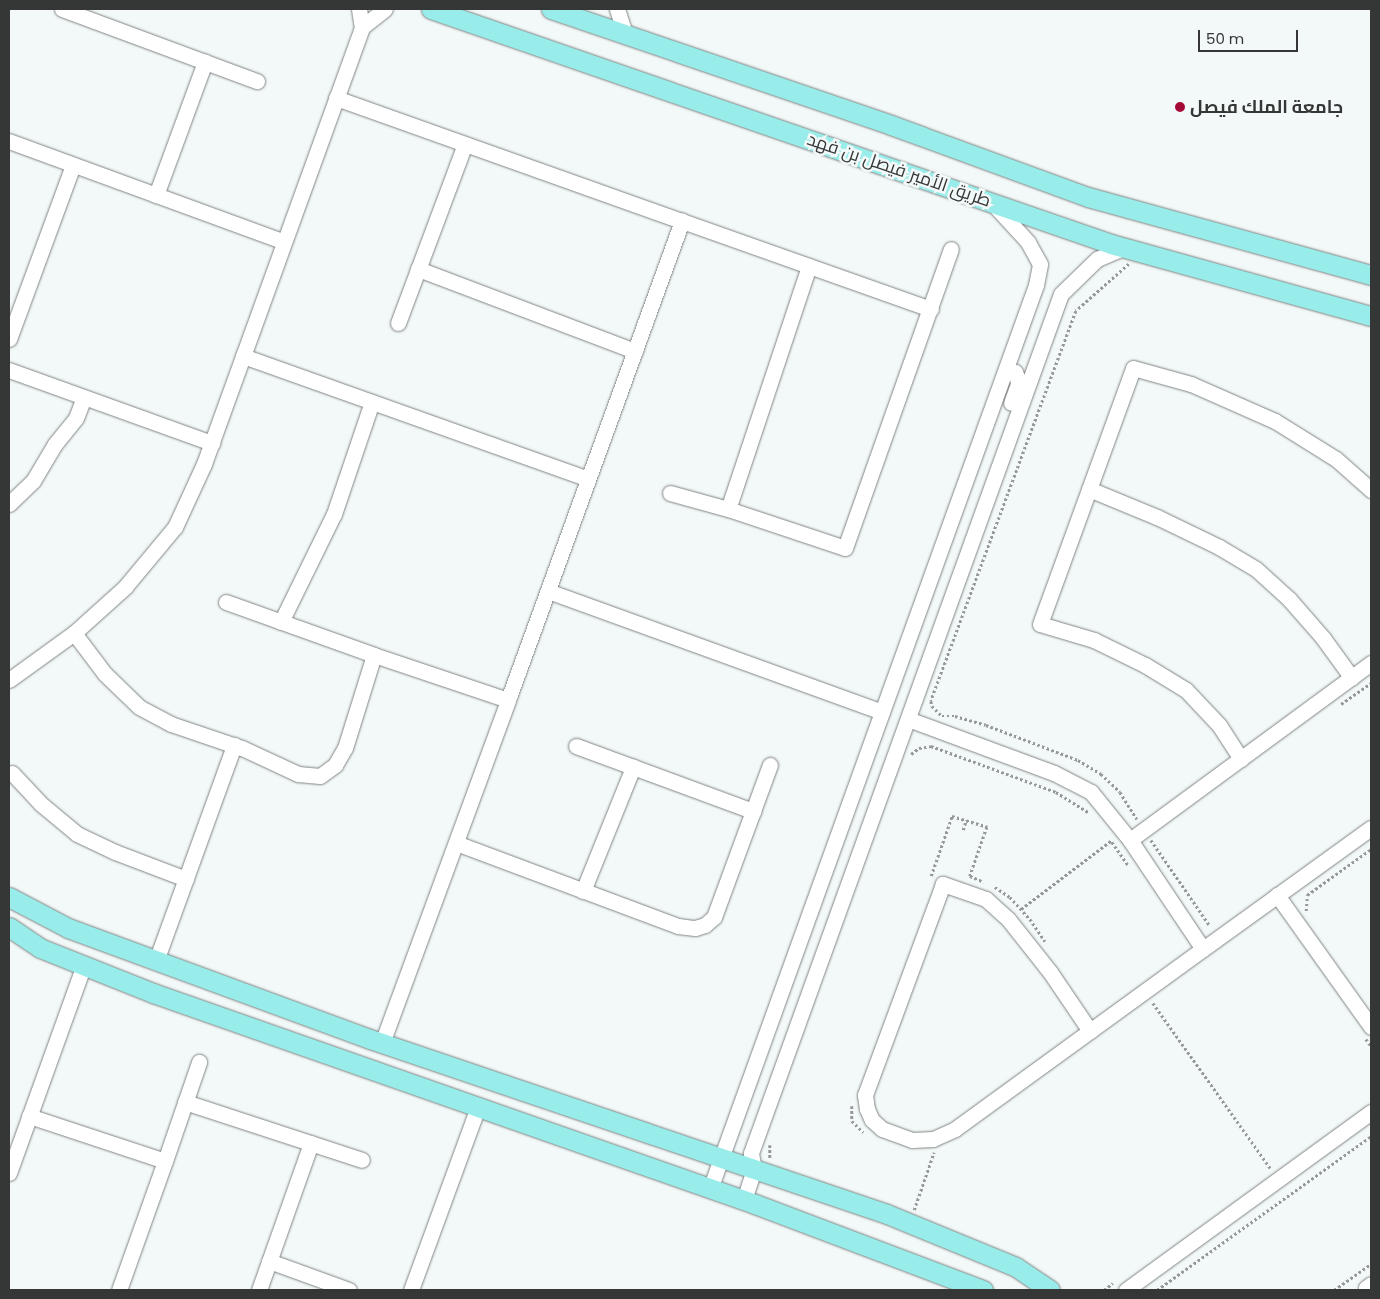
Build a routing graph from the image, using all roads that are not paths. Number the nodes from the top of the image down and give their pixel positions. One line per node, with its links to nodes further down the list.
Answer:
1 (62, 9): 9 (street)
2 (359, 9): 7 (street)
3 (386, 9): 7 (street)
4 (431, 9): 16 (main road, طريق الأمير فيصل بن فهد)
5 (551, 9): 8 (main road)
6 (617, 9): 8 (street)
7 (362, 27): 11 (street)
8 (626, 34): 23 (main road)
9 (205, 62): 10 (street); 15 (street)
10 (257, 82)
11 (336, 98): 13 (street); 18 (street)
12 (9, 141): 14 (street)
13 (465, 144): 17 (street); 22 (street)
14 (73, 164): 15 (street); 27 (street)
15 (156, 195): 18 (street)
16 (992, 202): 20 (main road, طريق الأمير فيصل بن فهد); 31 (street)
17 (682, 221): 21 (street); 28 (street)
18 (283, 241): 29 (street)
19 (951, 249): 24 (street)
20 (1127, 255): 25 (main road, طريق الأمير فيصل بن فهد); 35 (street)
21 (809, 266): 24 (street); 41 (street)
22 (418, 269): 26 (street); 28 (street)
23 (1371, 275)
24 (930, 309): 41 (street)
25 (1371, 316)
26 (398, 323)
27 (9, 339)
28 (635, 351): 36 (street)
29 (243, 356): 33 (street); 34 (street)
30 (9, 370): 32 (street)
31 (1006, 371): 35 (street); 51 (street)
32 (84, 397): 34 (street); 40 (street)
33 (372, 402): 36 (street); 44 (street)
34 (212, 443): 45 (street)
35 (1002, 458): 52 (street)
36 (588, 480): 42 (street)
37 (1368, 481): 38 (street)
38 (1089, 489): 48 (street); 55 (street)
39 (670, 493): 41 (street)
40 (9, 504)
41 (728, 509)
42 (548, 591): 50 (street); 51 (street)
43 (226, 602): 44 (street)
44 (281, 622): 46 (street)
45 (74, 633): 49 (street); 53 (street)
46 (374, 655): 50 (street); 53 (street)
47 (1371, 663): 48 (street)
48 (1352, 678): 55 (street)
49 (9, 680)
50 (508, 700): 62 (street)
51 (882, 712): 80 (street)
52 (908, 720): 61 (street); 83 (street)
53 (234, 746): 63 (street)
54 (576, 746): 57 (street)
55 (1241, 759): 61 (street)
56 (770, 765): 59 (street)
57 (633, 767): 59 (street); 64 (street)
58 (12, 773): 63 (street)
59 (753, 811): 64 (street)
60 (1371, 828): 65 (street)
61 (1121, 838): 68 (street)
62 (456, 843): 64 (street); 73 (street)
63 (186, 879): 69 (street)
64 (583, 891)
65 (1277, 895): 68 (street); 72 (street)
66 (9, 897): 69 (main road)
67 (9, 927): 70 (main road)
68 (1203, 949): 71 (street)
69 (156, 961): 73 (main road)
70 (84, 965): 76 (main road); 78 (street)
71 (1090, 1031): 71 (street)
72 (1368, 1033)
73 (382, 1044): 80 (main road)
74 (199, 1062): 75 (street)
75 (185, 1102): 79 (street); 82 (street)
76 (478, 1107): 85 (main road); 91 (street)
77 (1371, 1112): 94 (street)
78 (29, 1116): 82 (street); 84 (street)
79 (311, 1143): 81 (street); 87 (street)
80 (721, 1158): 83 (main road); 85 (street)
81 (362, 1160)
82 (164, 1161): 88 (street)
83 (754, 1169): 86 (street); 93 (main road)
84 (9, 1173)
85 (710, 1189): 86 (main road)
86 (744, 1200): 92 (main road)
87 (269, 1261): 89 (street); 90 (street)
88 (119, 1290)
89 (259, 1290)
90 (349, 1290)
91 (411, 1290)
92 (983, 1290)
93 (1050, 1290)
94 (1126, 1290)

